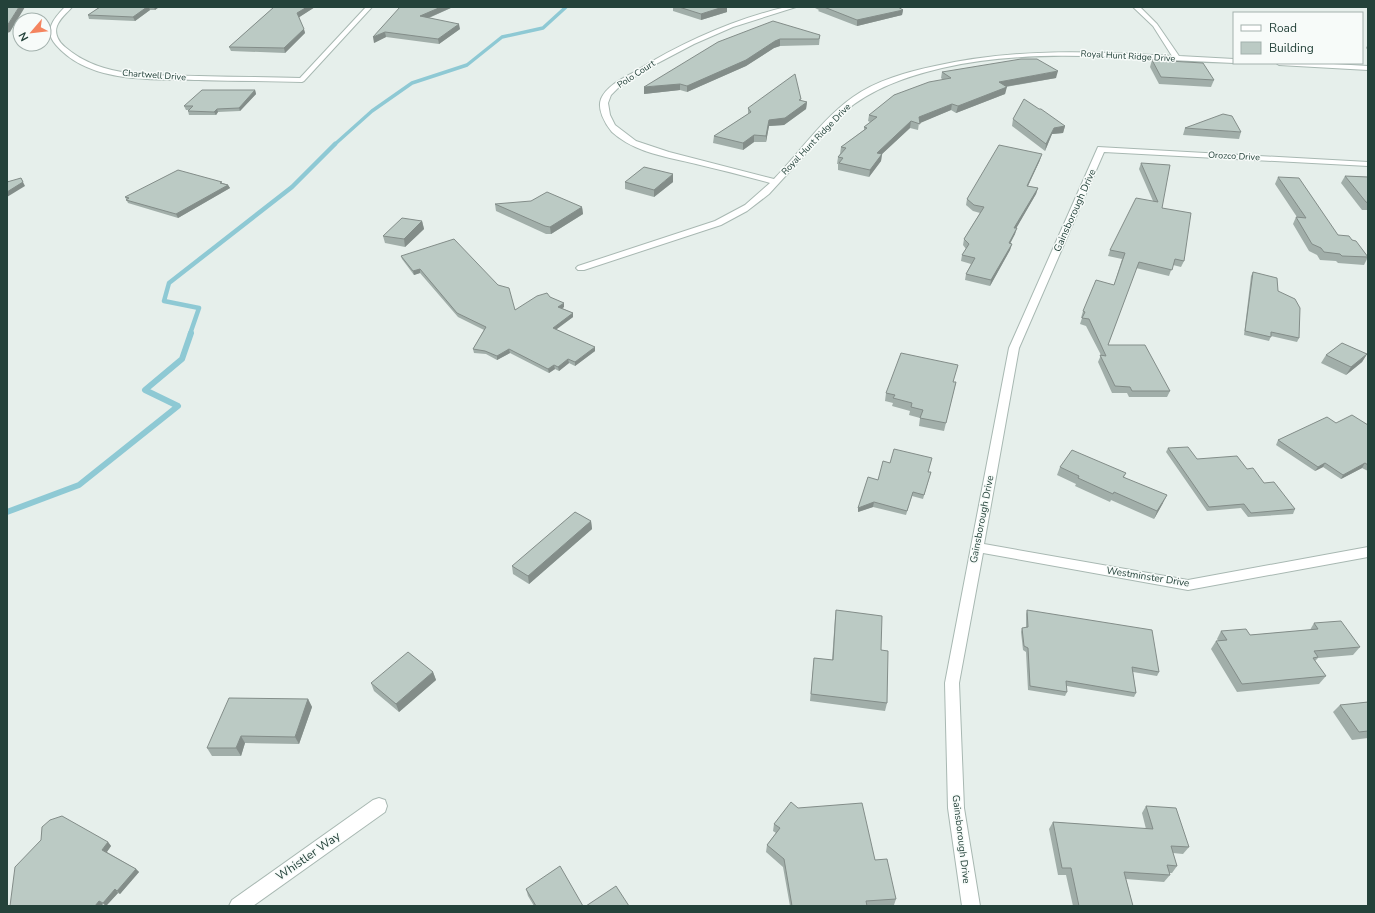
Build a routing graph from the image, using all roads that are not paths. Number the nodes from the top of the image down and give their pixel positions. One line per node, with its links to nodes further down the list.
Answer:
1 (69, 7): 2 (street, Chartwell Drive)
2 (369, 7)
3 (793, 7): 11 (street, Polo Court)
4 (1136, 7): 5 (street)
5 (1178, 59): 6 (street, Royal Hunt Ridge Drive); 11 (street, Royal Hunt Ridge Drive)
6 (1233, 61)
7 (1297, 64): 8 (street)
8 (1368, 68)
9 (1101, 149): 10 (street, Orozco Drive); 13 (street, Gainsborough Drive)
10 (1368, 164)
11 (775, 182): 12 (street, Royal Hunt Ridge Drive)
12 (581, 268)
13 (976, 547): 14 (street, Westminster Drive); 17 (street, Gainsborough Drive)
14 (1368, 552)
15 (379, 806): 16 (street, Whistler Way)
16 (238, 906)
17 (971, 906)

